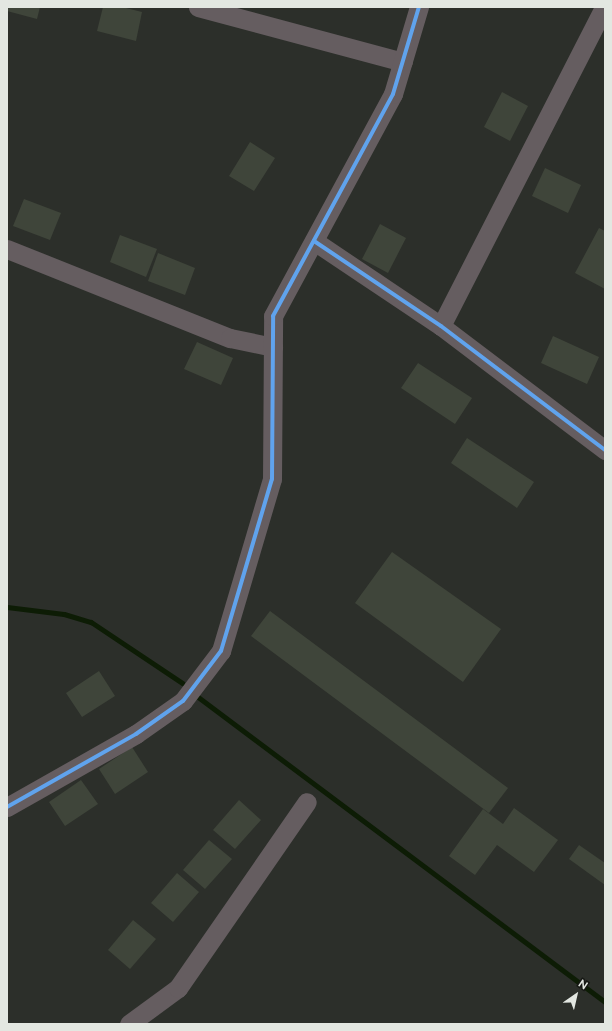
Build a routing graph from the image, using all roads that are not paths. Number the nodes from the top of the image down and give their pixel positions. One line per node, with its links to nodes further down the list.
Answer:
1 (198, 7): 4 (street)
2 (419, 7): 4 (street)
3 (604, 7): 7 (street)
4 (403, 62): 5 (street)
5 (314, 241): 7 (street); 8 (street)
6 (7, 249): 8 (street)
7 (441, 326): 9 (street)
8 (273, 348): 11 (street)
9 (605, 450)
10 (307, 802): 12 (street)
11 (7, 807)
12 (129, 1024)

